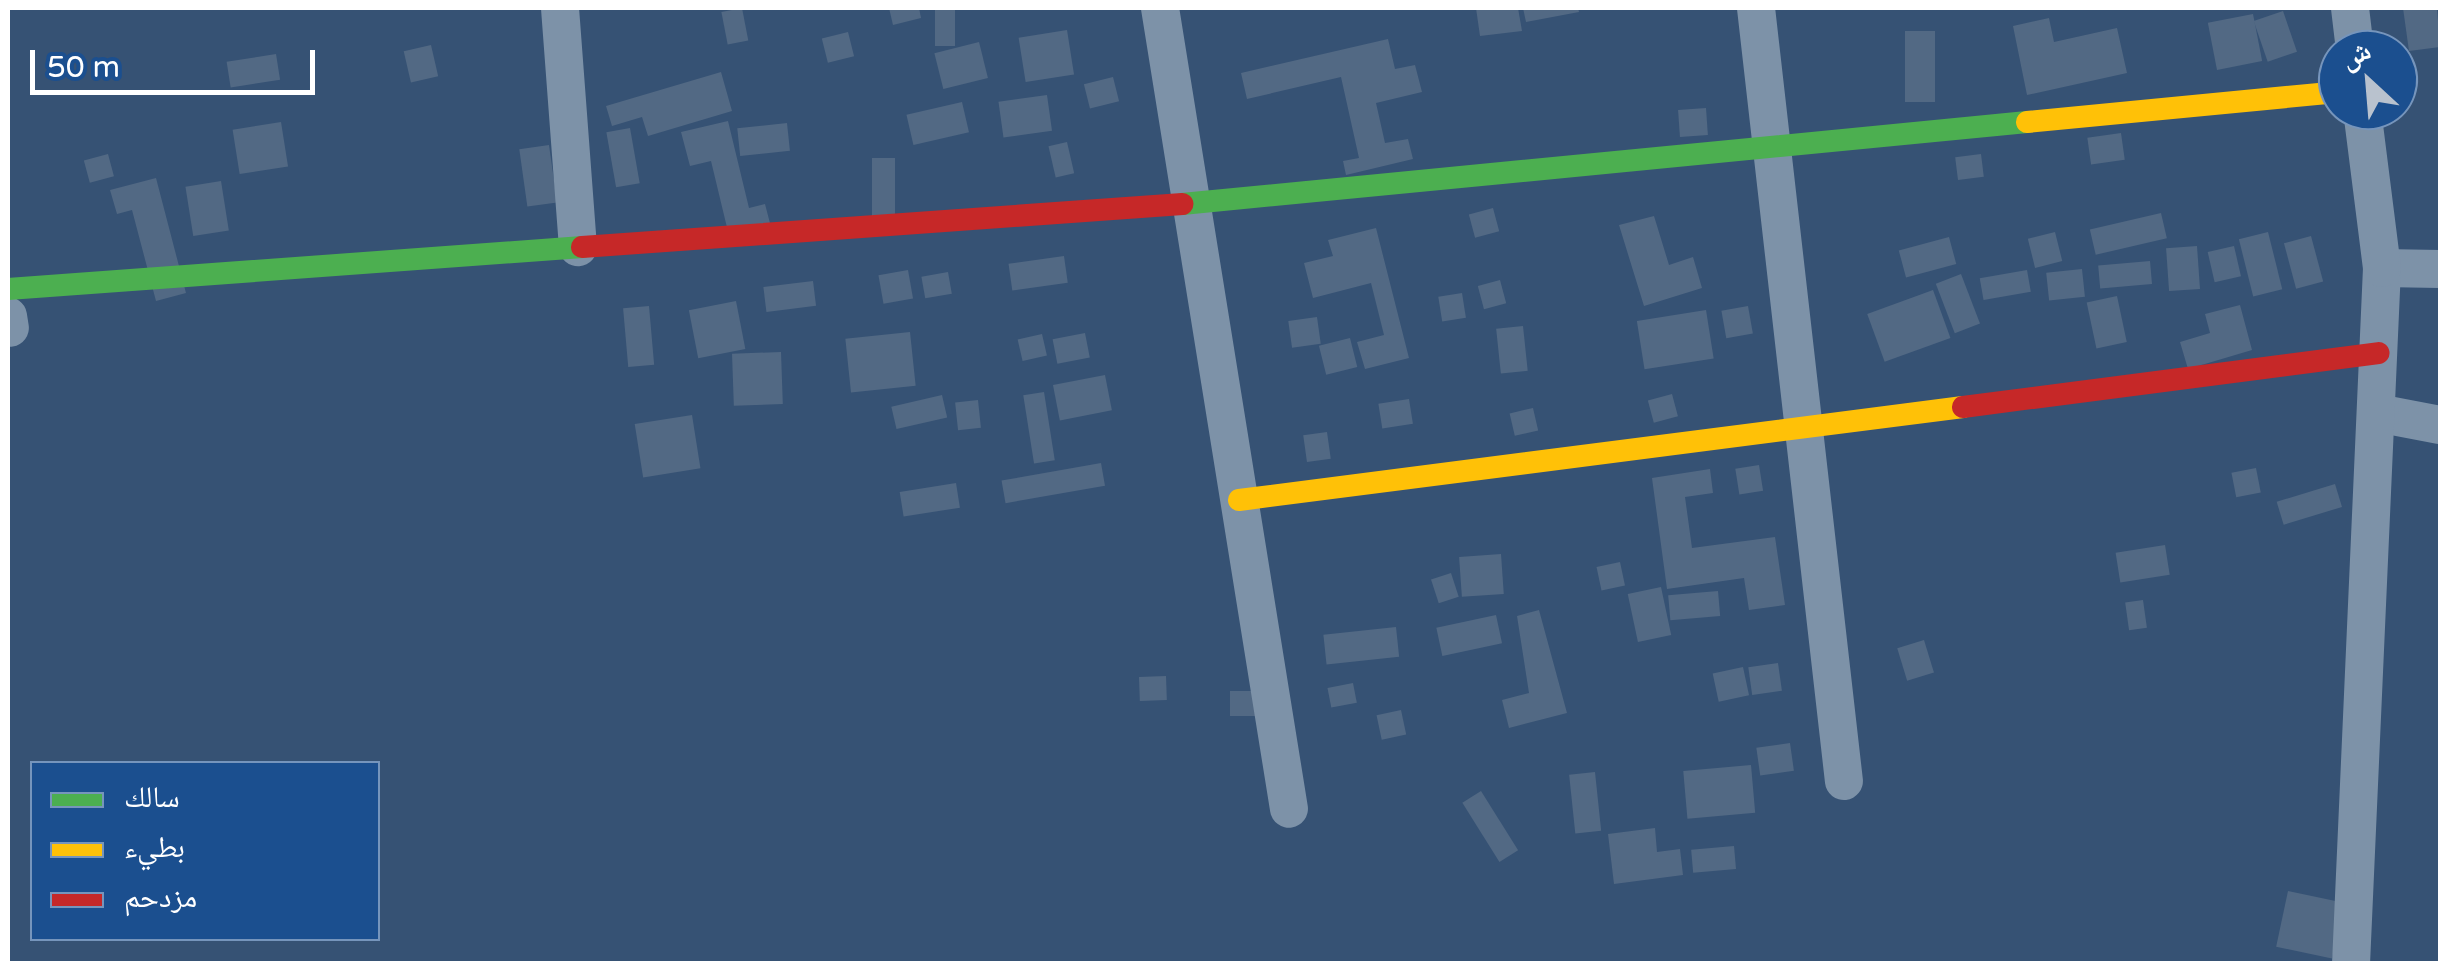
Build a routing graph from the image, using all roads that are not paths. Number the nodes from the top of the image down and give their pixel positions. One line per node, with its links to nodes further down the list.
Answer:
1 (560, 8): 8 (street)
2 (1160, 8): 7 (street)
3 (1756, 8): 6 (street)
4 (2318, 94): 6 (street)
5 (2365, 130): 9 (street)
6 (1771, 142): 7 (street); 15 (street)
7 (1192, 203): 8 (street); 16 (street)
8 (578, 247): 11 (street)
9 (2382, 268): 10 (street); 12 (street)
10 (2440, 269)
11 (8, 288)
12 (2379, 354): 13 (street); 15 (street)
13 (2376, 413): 14 (street); 19 (street)
14 (2440, 425)
15 (1804, 427): 16 (street); 17 (street)
16 (1239, 500): 18 (street)
17 (1844, 781)
18 (1289, 809)
19 (2351, 964)

